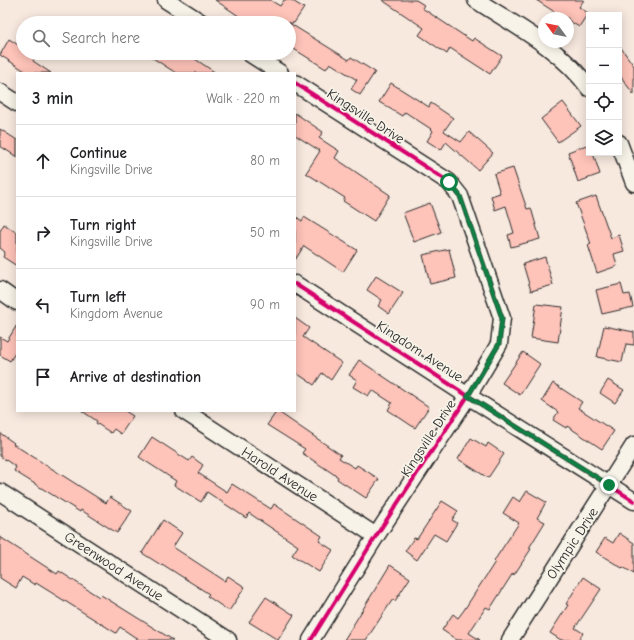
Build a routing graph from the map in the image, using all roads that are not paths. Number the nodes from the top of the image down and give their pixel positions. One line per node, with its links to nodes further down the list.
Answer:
1 (166, 0): 3 (street)
2 (476, 0): 7 (street)
3 (191, 16)
4 (260, 60): 5 (street)
5 (278, 72)
6 (296, 84): 15 (street, Kingsville Drive)
7 (586, 84)
8 (0, 92): 9 (street)
9 (16, 102)
10 (622, 151): 11 (street)
11 (634, 183)
12 (296, 285): 15 (street, Kingdom Avenue)
13 (0, 290): 14 (street)
14 (16, 301)
15 (468, 396): 18 (street, Kingdom Avenue); 21 (street, Kingsville Drive)
16 (186, 412): 21 (street, Harold Avenue)
17 (634, 445): 18 (street, Olympic Drive)
18 (609, 485): 20 (street, Kingdom Avenue); 24 (street, Olympic Drive)
19 (0, 492): 22 (street, Greenwood Avenue)
20 (634, 501)
21 (376, 536): 23 (street, Kingsville Drive)
22 (228, 640)
23 (311, 640)
24 (510, 640)

